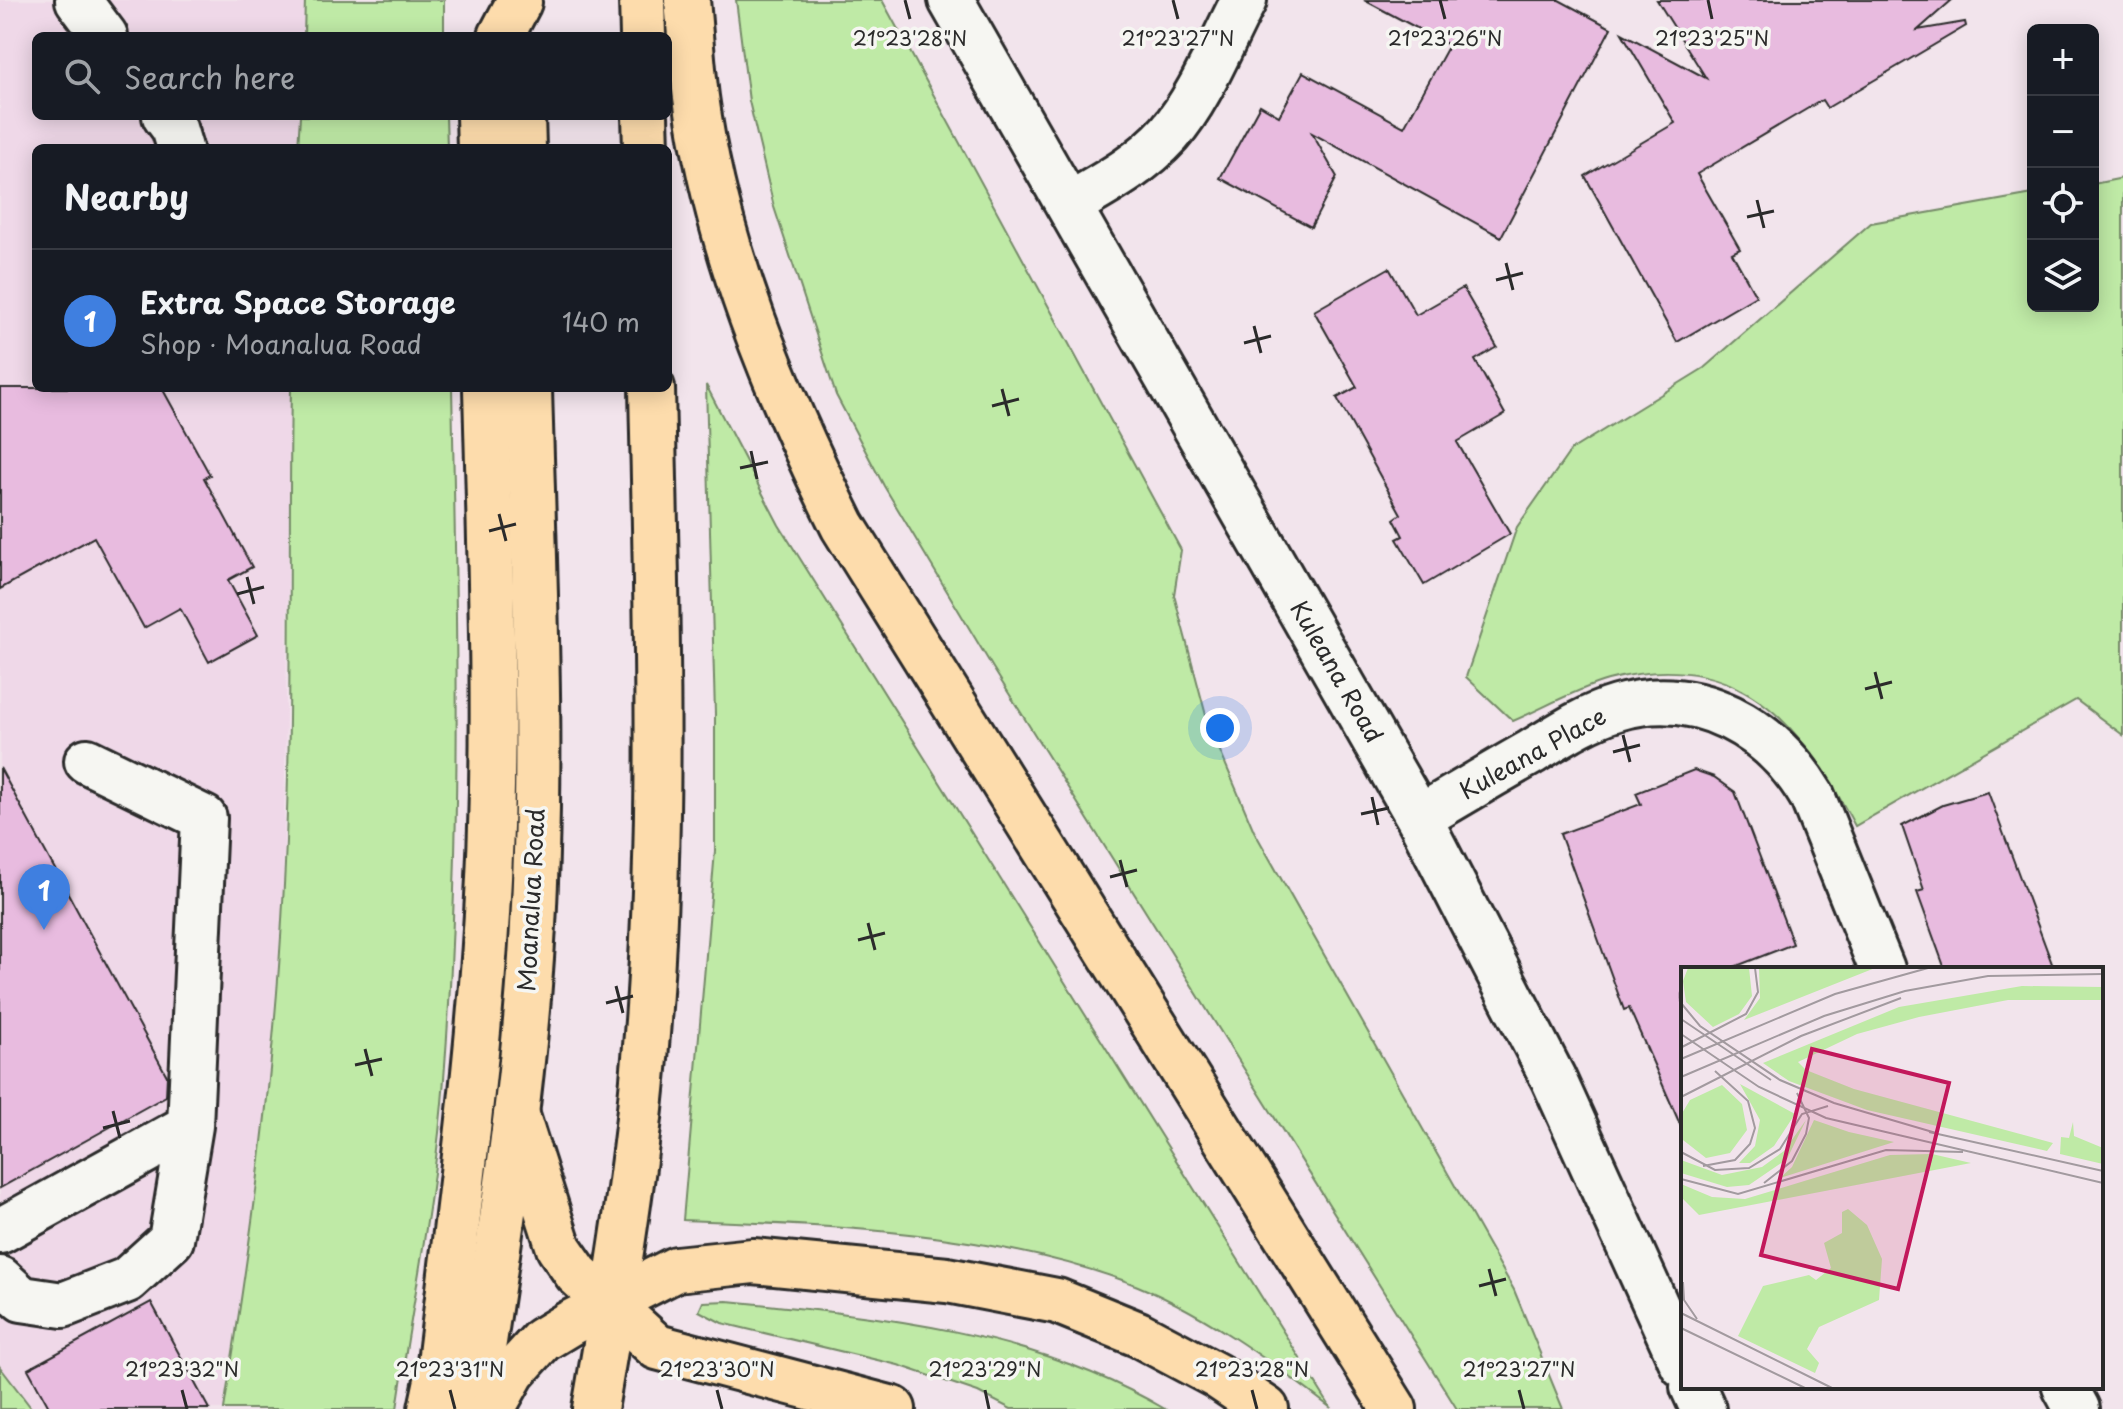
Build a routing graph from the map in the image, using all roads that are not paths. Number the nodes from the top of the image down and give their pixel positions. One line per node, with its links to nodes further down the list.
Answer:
1 (78, 0): 6 (street)
2 (642, 0): 7 (main road)
3 (687, 0): 37 (main road)
4 (951, 0): 16 (street, Kuleana Road)
5 (1244, 0): 16 (street)
6 (102, 32)
7 (643, 32)
8 (168, 120): 12 (street)
9 (479, 120): 13 (main road)
10 (522, 120): 14 (main road)
11 (645, 120): 15 (main road)
12 (179, 144)
13 (480, 144)
14 (523, 144)
15 (646, 144)
16 (1069, 205): 21 (street, Kuleana Road)
17 (486, 392): 31 (main road)
18 (529, 392): 23 (main road, Moanalua Road)
19 (652, 392): 27 (main road)
20 (87, 761): 24 (street)
21 (1419, 818): 22 (street, Kuleana Place); 28 (street, Kuleana Road)
22 (1881, 967)
23 (517, 1116): 27 (main road); 32 (main road, Moanalua Road)
24 (190, 1126): 25 (street); 26 (street)
25 (0, 1231)
26 (0, 1279)
27 (613, 1304): 33 (main road); 34 (main road); 35 (main road); 36 (main road)
28 (1681, 1361)
29 (1694, 1389): 38 (street)
30 (2066, 1389): 39 (street)
31 (431, 1409)
32 (474, 1409)
33 (492, 1409)
34 (595, 1409)
35 (893, 1409)
36 (1266, 1409)
37 (1394, 1409)
38 (1703, 1409)
39 (2077, 1409)

